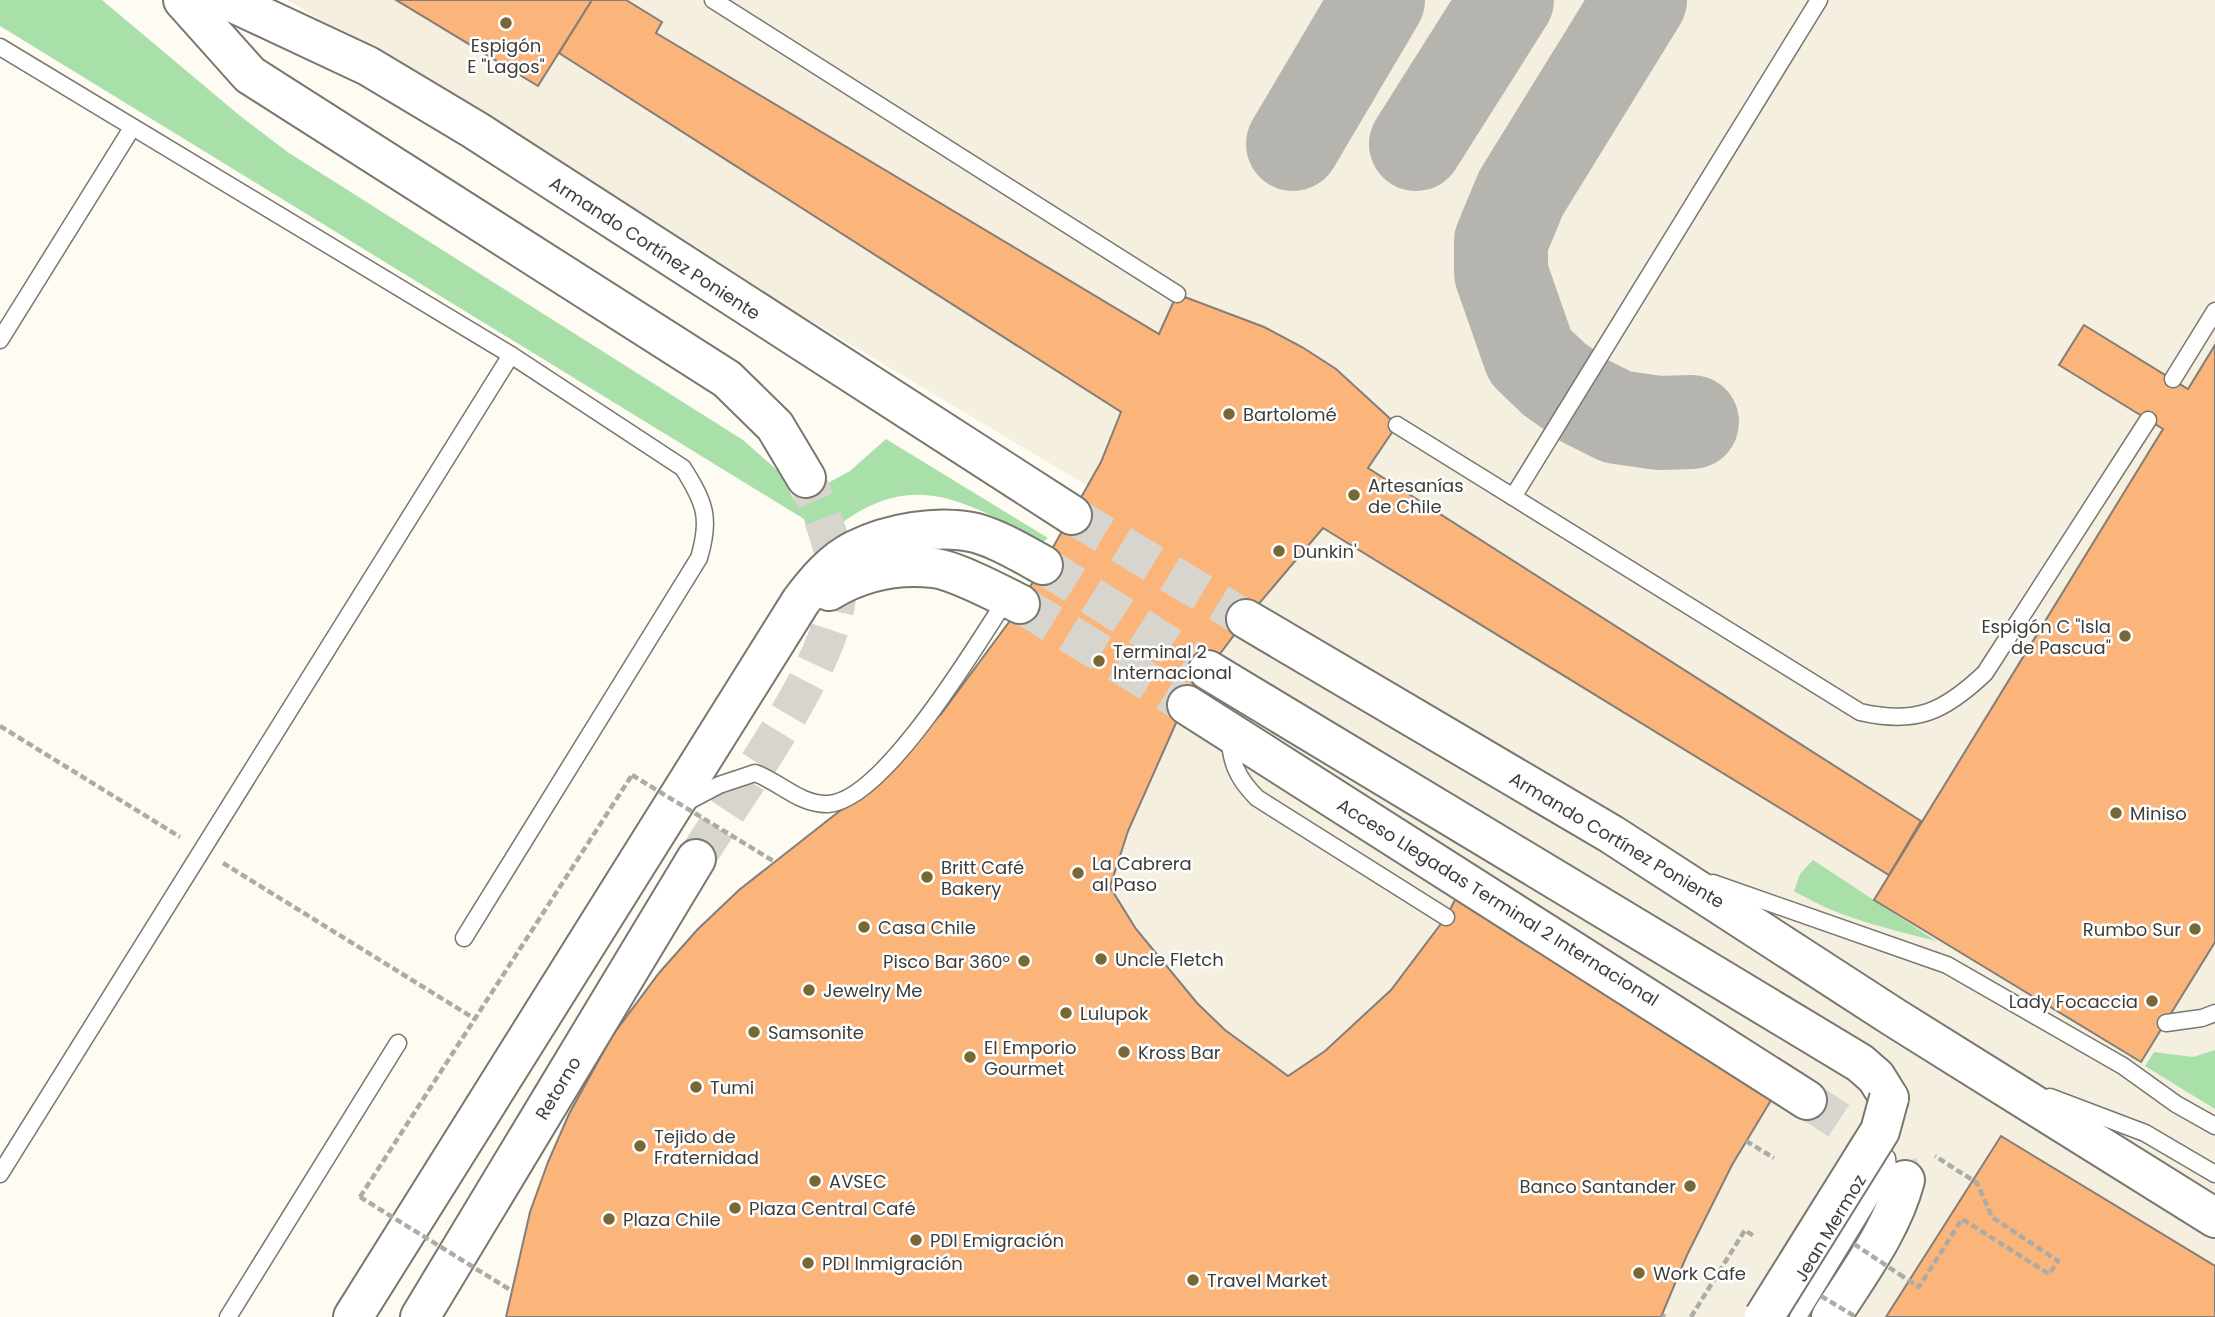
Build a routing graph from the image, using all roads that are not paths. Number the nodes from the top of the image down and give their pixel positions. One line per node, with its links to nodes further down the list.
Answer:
1 (183, 0): 14 (highway)
2 (227, 0): 16 (highway, Armando Cortínez Poniente)
3 (713, 0): 7 (lane)
4 (1819, 0): 15 (lane)
5 (0, 47): 6 (lane)
6 (132, 128): 9 (lane); 10 (lane)
7 (1177, 294)
8 (2215, 311): 11 (lane)
9 (0, 340)
10 (512, 355): 28 (lane); 36 (lane)
11 (2173, 379)
12 (2148, 420): 15 (lane)
13 (1396, 425): 15 (lane)
14 (806, 478)
15 (1513, 497)
16 (1072, 515)
17 (1043, 565): 20 (highway)
18 (1014, 601): 20 (highway); 24 (lane)
19 (1247, 619): 26 (highway, Armando Cortínez Poniente)
20 (786, 625): 24 (highway)
21 (1209, 670): 43 (highway, bridge)
22 (1187, 705): 23 (highway, Acceso Llegadas Terminal 2 Internacional)
23 (1229, 732): 27 (lane); 33 (highway, Acceso Llegadas Terminal 2 Internacional)
24 (668, 814): 41 (highway)
25 (696, 859): 42 (highway, Retorno)
26 (1655, 861): 32 (highway, Armando Cortínez Poniente); 34 (lane)
27 (1446, 917)
28 (464, 938)
29 (2215, 1013): 30 (lane)
30 (2166, 1023)
31 (398, 1043): 40 (lane)
32 (1981, 1071): 37 (lane, Armando Cortínez Poniente); 38 (highway, Armando Cortínez Poniente)
33 (1807, 1100)
34 (2215, 1126)
35 (1901, 1171): 39 (highway); 44 (lane, Jean Mermoz)
36 (0, 1174)
37 (2215, 1174)
38 (2215, 1218)
39 (1824, 1305)
40 (228, 1317)
41 (353, 1317)
42 (420, 1317)
43 (1764, 1317)
44 (1798, 1317)

